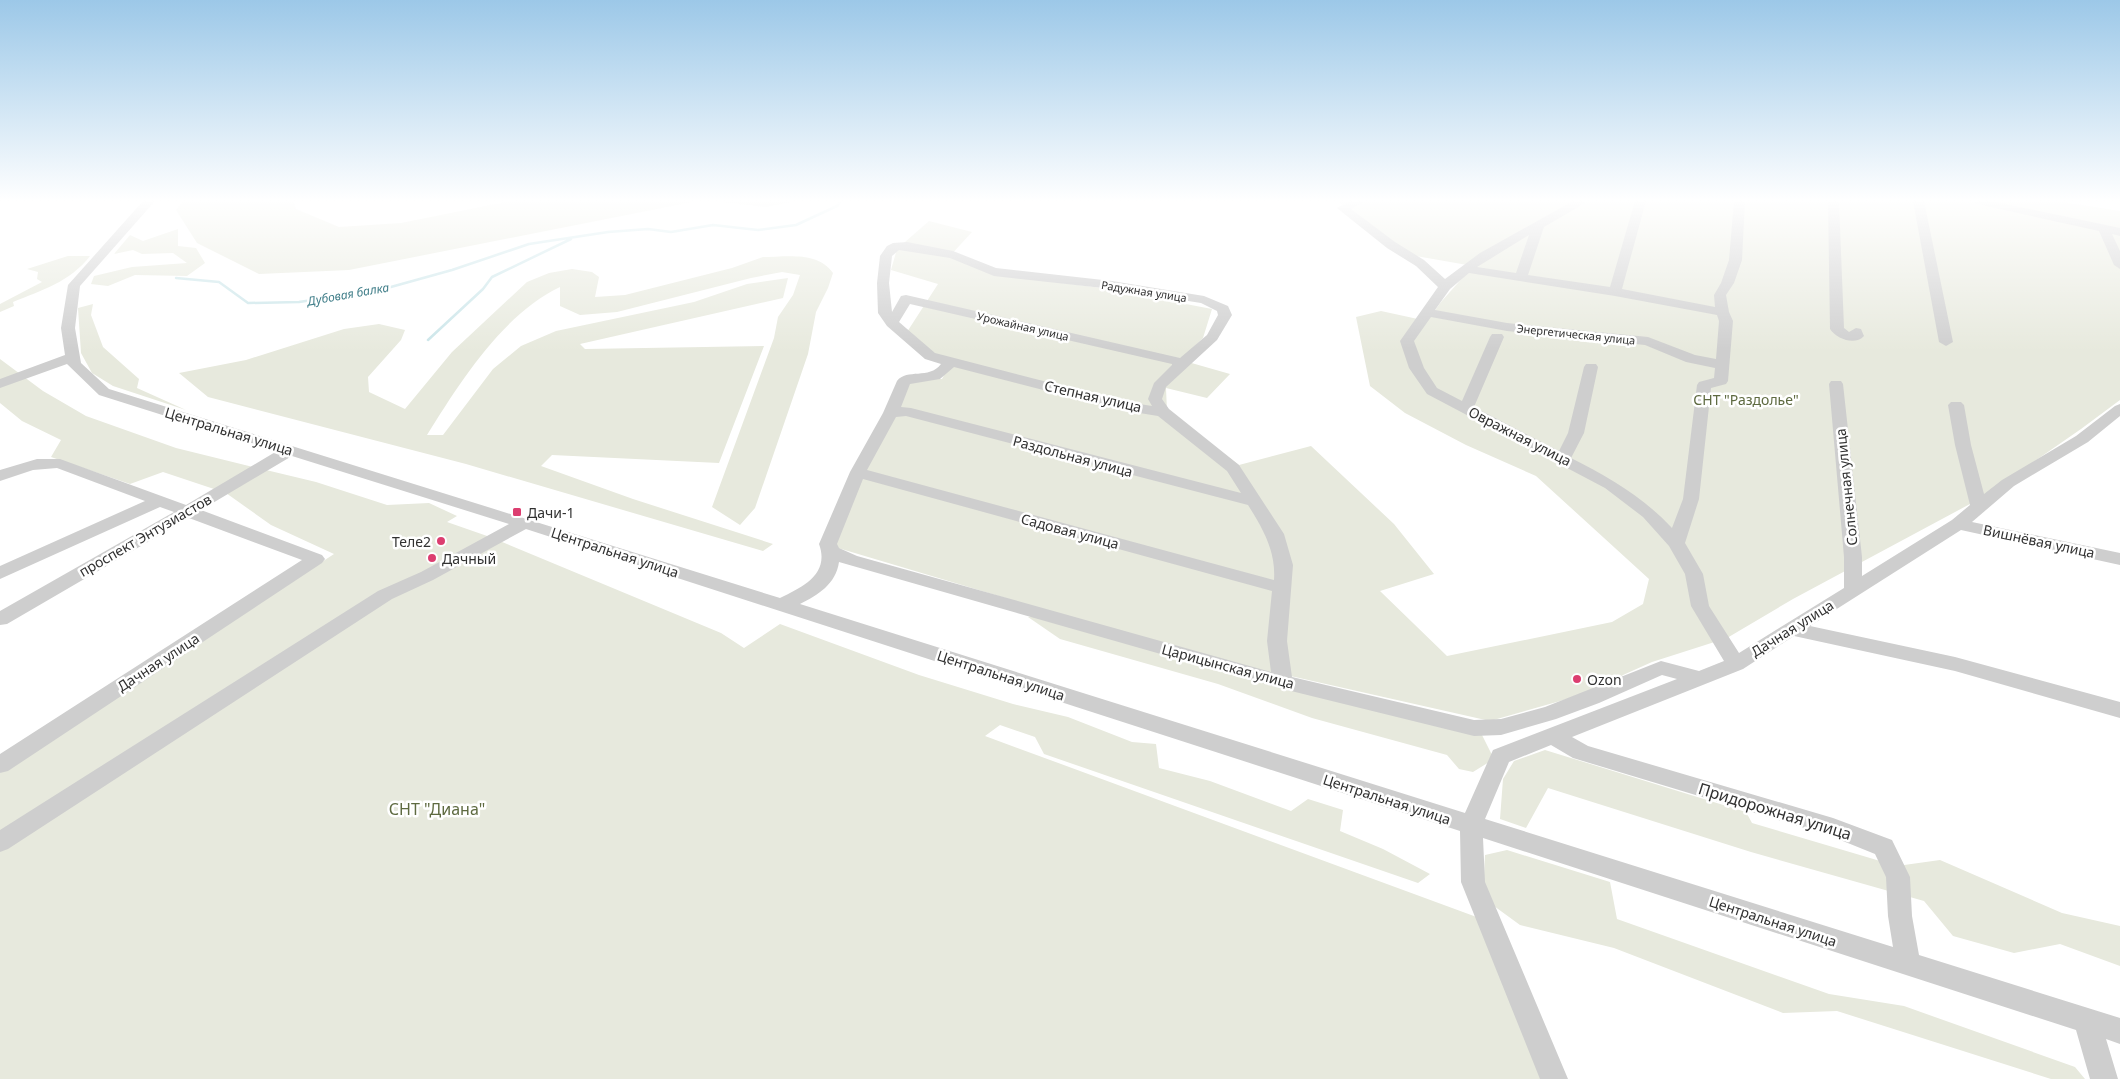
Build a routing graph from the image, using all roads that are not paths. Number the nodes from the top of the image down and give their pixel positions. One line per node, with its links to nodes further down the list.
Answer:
1 (104, 251): 23 (street, Центральная улица)
2 (889, 251): 19 (street, Радужная улица)
3 (935, 251): 25 (street, Радужная улица)
4 (1401, 251): 15 (street)
5 (1492, 251): 13 (street)
6 (1530, 251): 14 (street)
7 (1627, 251): 16 (street)
8 (1737, 251): 18 (street)
9 (1834, 251): 20 (street)
10 (1928, 251): 22 (street)
11 (2114, 251): 12 (street)
12 (2120, 265)
13 (1466, 269): 14 (street); 15 (street, Овражная улица)
14 (1521, 278): 16 (street)
15 (1445, 286): 17 (street, Овражная улица)
16 (1615, 292): 18 (street)
17 (1427, 312): 26 (street, Энергетическая улица); 31 (street, Овражная улица)
18 (1722, 312): 26 (street)
19 (892, 322): 24 (street); 25 (street, Урожайная улица)
20 (1856, 332)
21 (1497, 337): 31 (street)
22 (1946, 342)
23 (73, 357): 28 (street); 35 (street, Центральная улица)
24 (950, 362): 33 (street, Степная улица); 34 (street)
25 (1180, 365): 33 (street)
26 (1723, 365): 45 (street)
27 (1591, 368): 36 (street)
28 (0, 384)
29 (1836, 384): 50 (street, Солнечная улица)
30 (1956, 405): 41 (street)
31 (1466, 408): 36 (street, Овражная улица)
32 (2120, 409): 41 (street, Дачная улица)
33 (1163, 412): 40 (street, Степная улица)
34 (890, 413): 37 (street); 40 (street, Раздольная улица)
35 (290, 450): 42 (street, проспект Энтузиастов); 43 (street, Центральная улица)
36 (1563, 458): 45 (street, Овражная улица)
37 (858, 472): 46 (street); 49 (street, Садовая улица)
38 (0, 476): 39 (street)
39 (160, 501): 42 (street); 48 (street)
40 (1256, 502): 49 (street, Степная улица)
41 (1979, 507): 44 (street, Дачная улица)
42 (188, 511): 52 (street, проспект Энтузиастов); 59 (street, Дачная улица)
43 (524, 523): 51 (street, Центральная улица); 61 (street)
44 (1958, 524): 47 (street, Вишнёвая улица); 50 (street, Дачная улица)
45 (1676, 543): 54 (street, Овражная улица)
46 (832, 552): 51 (street); 56 (street, Царицынская улица)
47 (2120, 559)
48 (0, 573)
49 (1282, 588): 56 (street, Степная улица)
50 (1853, 590): 53 (street, Дачная улица)
51 (780, 605): 60 (street, Центральная улица)
52 (0, 619)
53 (1790, 629): 54 (street, Дачная улица); 57 (street)
54 (1736, 664): 55 (street, Дачная улица)
55 (1700, 678): 56 (street, Царицынская улица); 58 (street, Дачная улица)
56 (1283, 682)
57 (2120, 710)
58 (1552, 736): 60 (street, Дачная улица); 62 (street, Придорожная улица)
59 (0, 765)
60 (1472, 826): 62 (street, Центральная улица); 65 (street)
61 (0, 842)
62 (1908, 963): 63 (street, Центральная улица)
63 (2087, 1020): 64 (street, Центральная улица); 66 (street)
64 (2120, 1031)
65 (1554, 1079)
66 (2104, 1079)

